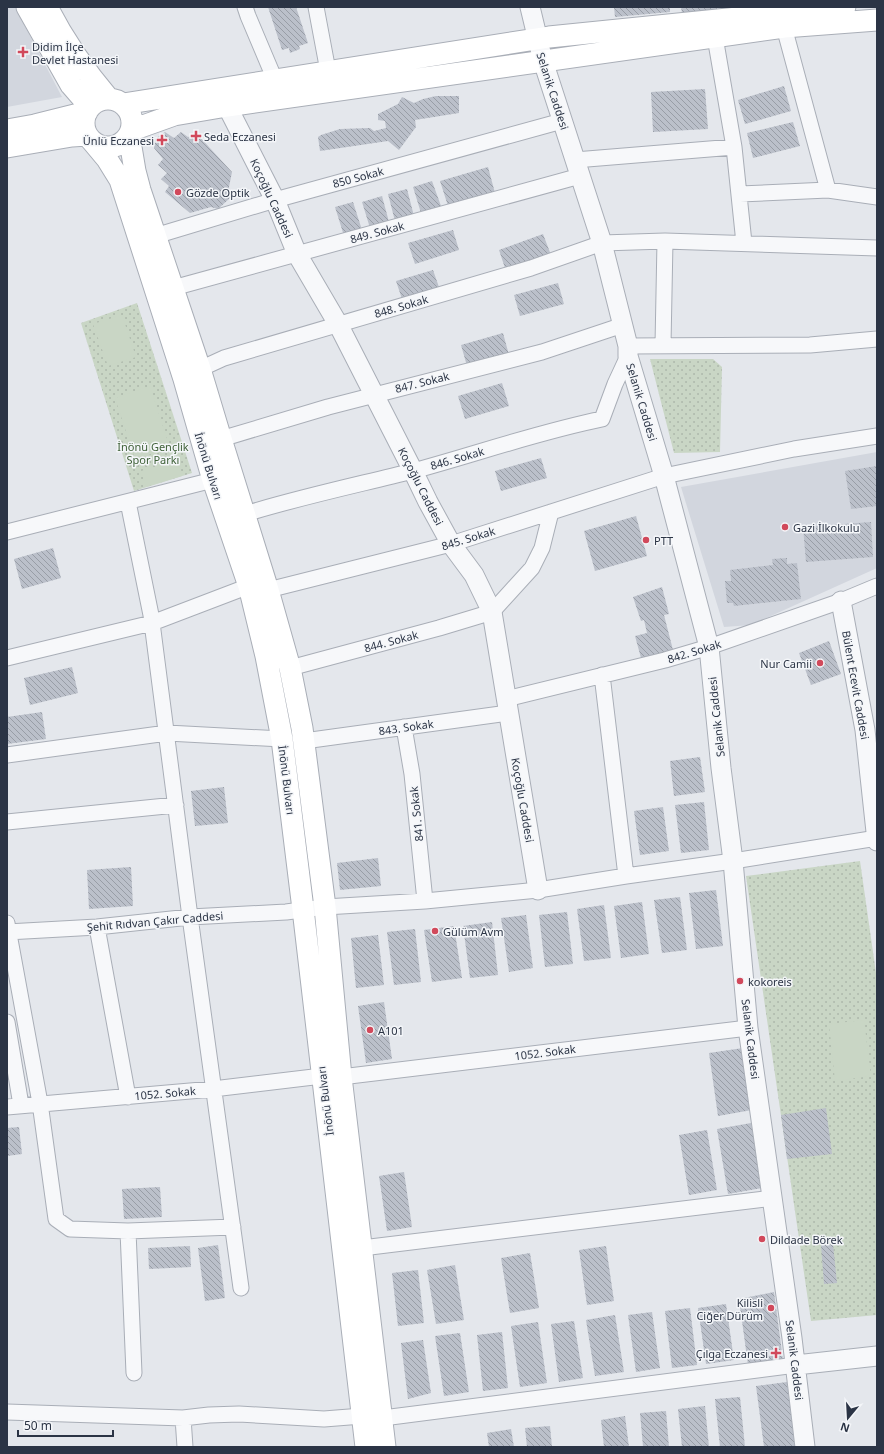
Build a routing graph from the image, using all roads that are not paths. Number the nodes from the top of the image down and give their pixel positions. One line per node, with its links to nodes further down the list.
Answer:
1 (28, 7): 15 (main road)
2 (47, 7): 15 (main road)
3 (245, 7): 14 (street)
4 (316, 7): 13 (street)
5 (530, 7): 11 (street, Selanik Caddesi)
6 (845, 7): 8 (main road)
7 (735, 12): 8 (main road); 11 (main road)
8 (774, 16): 9 (main road); 10 (main road); 24 (street)
9 (875, 19)
10 (715, 37): 12 (main road); 22 (street)
11 (537, 39): 12 (street, Selanik Caddesi); 13 (main road)
12 (543, 61): 16 (main road); 17 (street, Selanik Caddesi)
13 (328, 71): 14 (main road)
14 (275, 80): 15 (main road)
15 (102, 105): 18 (main road); 19 (main road); 20 (main road)
16 (226, 106): 19 (main road); 27 (street, Koçoğlu Caddesi)
17 (562, 121): 23 (street, Selanik Caddesi); 27 (street, 850 Sokak)
18 (7, 130)
19 (130, 132): 20 (main road); 28 (main road, İnönü Bulvarı)
20 (89, 138): 21 (main road); 46 (main road, İnönü Bulvarı)
21 (7, 147)
22 (734, 147): 23 (street, 849. Sokak); 25 (street)
23 (578, 168): 30 (street, Selanik Caddesi); 33 (street, 849. Sokak)
24 (828, 190): 25 (street); 26 (street)
25 (740, 194): 31 (street)
26 (877, 197)
27 (275, 200): 28 (street, 850 Sokak); 33 (street, Koçoğlu Caddesi)
28 (155, 236): 34 (main road, İnönü Bulvarı)
29 (665, 241): 30 (street, 848. Sokak); 31 (street, 848. Sokak); 38 (street)
30 (602, 243): 35 (street, 848. Sokak); 36 (street, Selanik Caddesi)
31 (744, 243): 32 (street, 848. Sokak)
32 (877, 248)
33 (297, 254): 34 (street, 849. Sokak); 35 (street, Koçoğlu Caddesi)
34 (173, 288): 40 (main road, İnönü Bulvarı)
35 (338, 324): 40 (street, 848. Sokak); 41 (street, Koçoğlu Caddesi)
36 (623, 325): 39 (street, Selanik Caddesi); 41 (street, 847. Sokak)
37 (877, 339): 38 (street)
38 (663, 345): 39 (street)
39 (628, 351): 44 (street, 846. Sokak); 45 (street, Selanik Caddesi)
40 (200, 369): 43 (main road, İnönü Bulvarı)
41 (375, 395): 43 (street, 847. Sokak); 44 (street, Koçoğlu Caddesi)
42 (877, 436): 45 (street, 845. Sokak)
43 (221, 439): 49 (main road, İnönü Bulvarı)
44 (413, 471): 49 (street, 846. Sokak); 51 (street, Koçoğlu Caddesi)
45 (664, 476): 48 (street, 845. Sokak); 57 (street, Selanik Caddesi)
46 (213, 480): 47 (street); 53 (main road, İnönü Bulvarı)
47 (128, 502): 50 (street); 56 (street)
48 (551, 512): 51 (street, 845. Sokak); 55 (street)
49 (245, 514): 53 (main road, İnönü Bulvarı)
50 (7, 532)
51 (451, 544): 53 (street, 845. Sokak); 55 (street, Koçoğlu Caddesi)
52 (877, 586): 54 (street, 842. Sokak)
53 (259, 588): 56 (street, 845. Sokak); 59 (main road, İnönü Bulvarı); 64 (main road, İnönü Bulvarı)
54 (841, 601): 57 (street, 842. Sokak); 69 (street, Bülent Ecevit Caddesi)
55 (492, 612): 59 (street, 844. Sokak); 61 (street, Koçoğlu Caddesi)
56 (152, 623): 58 (street, 845. Sokak); 63 (street)
57 (709, 647): 60 (street, 842. Sokak); 71 (street, Selanik Caddesi)
58 (7, 658)
59 (290, 668): 65 (main road, İnönü Bulvarı)
60 (602, 675): 61 (street, 842. Sokak); 72 (street)
61 (507, 706): 62 (street, 843. Sokak); 73 (street, Koçoğlu Caddesi)
62 (404, 727): 65 (street, 843. Sokak); 74 (street, 841. Sokak)
63 (166, 733): 64 (street); 66 (street); 67 (street)
64 (282, 740): 76 (main road, İnönü Bulvarı)
65 (304, 741): 75 (main road, İnönü Bulvarı)
66 (7, 755)
67 (176, 805): 68 (street); 77 (street)
68 (7, 822)
69 (877, 838): 70 (street, Bülent Ecevit Caddesi); 71 (street, Şehit Rıdvan Çakır Caddesi)
70 (877, 841)
71 (733, 862): 72 (street, Şehit Rıdvan Çakır Caddesi); 81 (street, Selanik Caddesi)
72 (626, 876): 73 (street, Şehit Rıdvan Çakır Caddesi)
73 (538, 890): 74 (street, Şehit Rıdvan Çakır Caddesi)
74 (425, 901): 75 (street, Şehit Rıdvan Çakır Caddesi)
75 (325, 907): 76 (street, Şehit Rıdvan Çakır Caddesi); 82 (main road, İnönü Bulvarı)
76 (303, 910): 77 (street, Şehit Rıdvan Çakır Caddesi); 82 (main road, İnönü Bulvarı)
77 (190, 917): 78 (street, Şehit Rıdvan Çakır Caddesi); 83 (street)
78 (97, 926): 79 (street, Şehit Rıdvan Çakır Caddesi); 84 (street)
79 (7, 929): 85 (street)
80 (7, 1022): 86 (street)
81 (748, 1028): 82 (street, 1052. Sokak); 87 (street, Selanik Caddesi)
82 (332, 1076): 83 (street, 1052. Sokak); 90 (main road, İnönü Bulvarı); 96 (main road, İnönü Bulvarı)
83 (213, 1089): 84 (street, 1052. Sokak); 88 (street)
84 (128, 1097): 85 (street, 1052. Sokak)
85 (40, 1103): 86 (street, 1052. Sokak); 89 (street)
86 (14, 1106)
87 (773, 1198): 90 (street); 93 (street, Selanik Caddesi)
88 (233, 1226): 89 (street); 91 (street)
89 (128, 1231): 94 (street)
90 (362, 1248): 98 (main road, İnönü Bulvarı)
91 (241, 1288)
92 (877, 1356): 93 (street)
93 (796, 1365): 98 (street); 102 (street, Selanik Caddesi)
94 (134, 1373)
95 (7, 1412): 97 (street)
96 (362, 1416): 97 (street); 100 (main road, İnönü Bulvarı)
97 (183, 1418): 99 (street)
98 (383, 1418): 101 (main road, İnönü Bulvarı)
99 (185, 1447)
100 (366, 1447)
101 (385, 1447)
102 (806, 1447)

